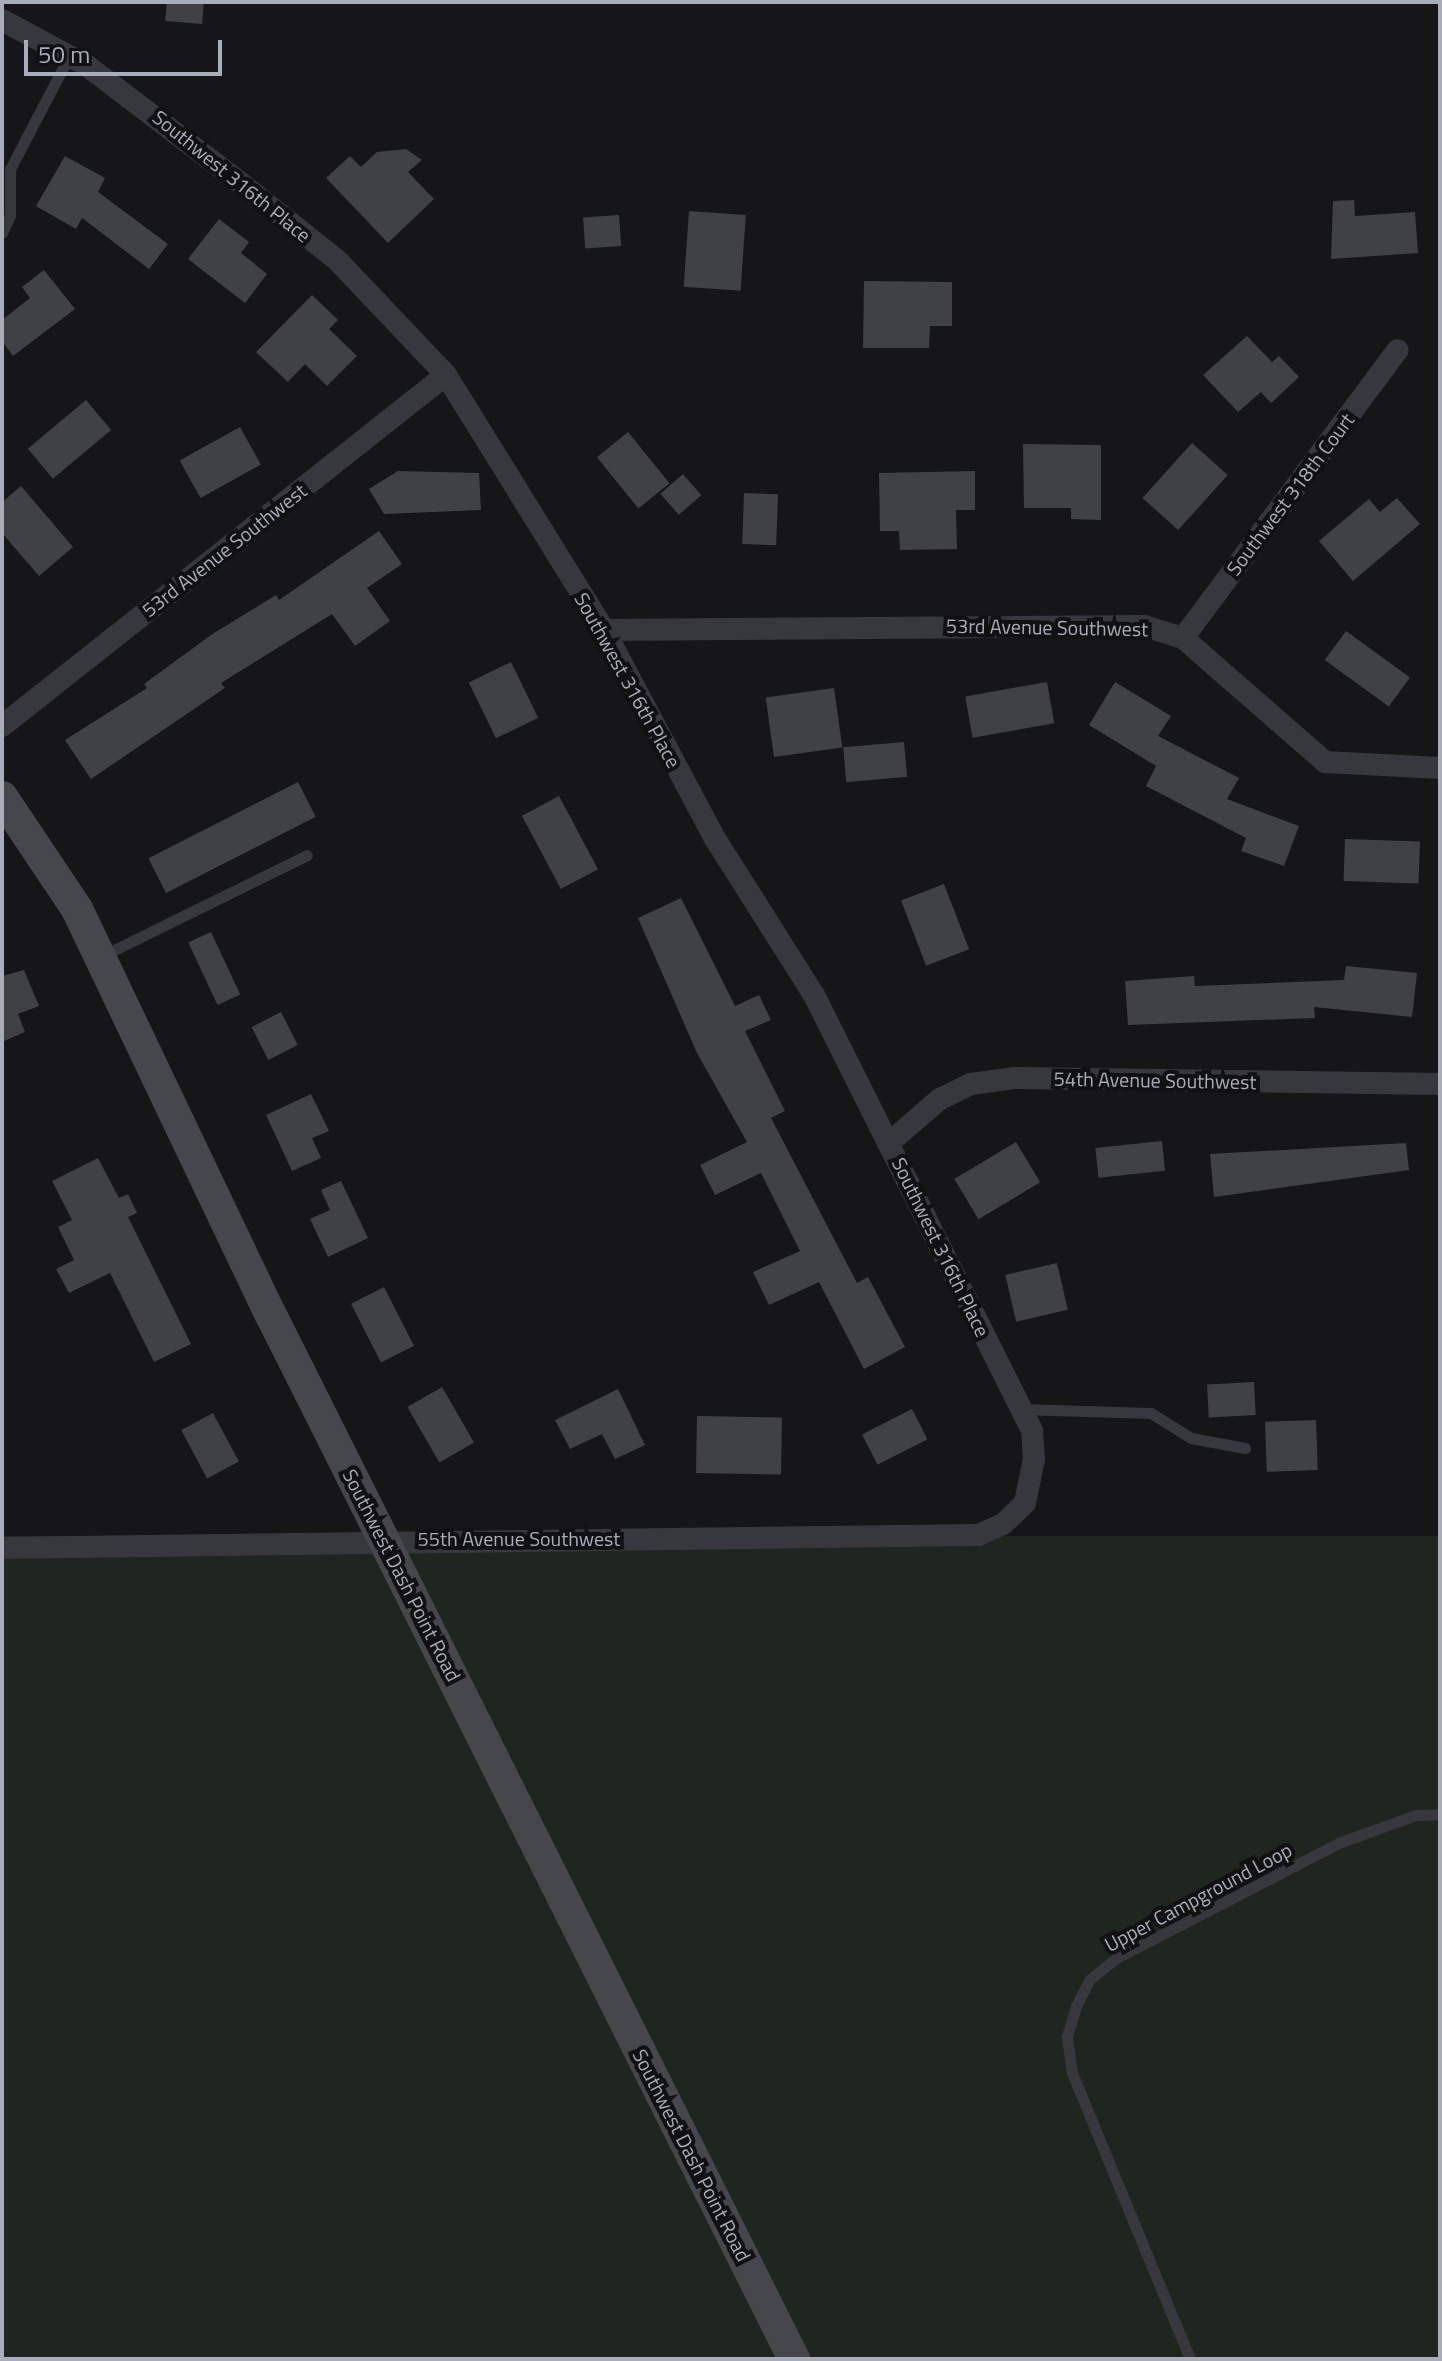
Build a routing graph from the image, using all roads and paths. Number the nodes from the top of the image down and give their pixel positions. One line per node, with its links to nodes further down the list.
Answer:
1 (2, 20): 2 (street, Southwest 316th Place)
2 (69, 56): 3 (lane); 5 (street, Southwest 316th Place)
3 (2, 233)
4 (1398, 350): 7 (street, Southwest 318th Court)
5 (446, 375): 6 (street, Southwest 316th Place); 8 (street, 53rd Avenue Southwest)
6 (604, 630): 7 (street, 53rd Avenue Southwest); 14 (street, Southwest 316th Place)
7 (1183, 638): 9 (street, 53rd Avenue Southwest)
8 (2, 726)
9 (1440, 768)
10 (2, 797): 12 (main road, Southwest Dash Point Road)
11 (307, 855): 12 (lane)
12 (99, 957): 18 (main road, Southwest Dash Point Road)
13 (1440, 1084): 14 (street, 54th Avenue Southwest)
14 (890, 1142): 15 (street, Southwest 316th Place)
15 (1021, 1409): 16 (lane); 17 (street, Southwest 316th Place)
16 (1245, 1448)
17 (1025, 1503): 18 (street, 55th Avenue Southwest)
18 (383, 1538): 19 (street, 55th Avenue Southwest); 21 (main road, Southwest Dash Point Road)
19 (2, 1548)
20 (1440, 1814): 22 (lane, Upper Campground Loop)
21 (794, 2359)
22 (1190, 2359)

